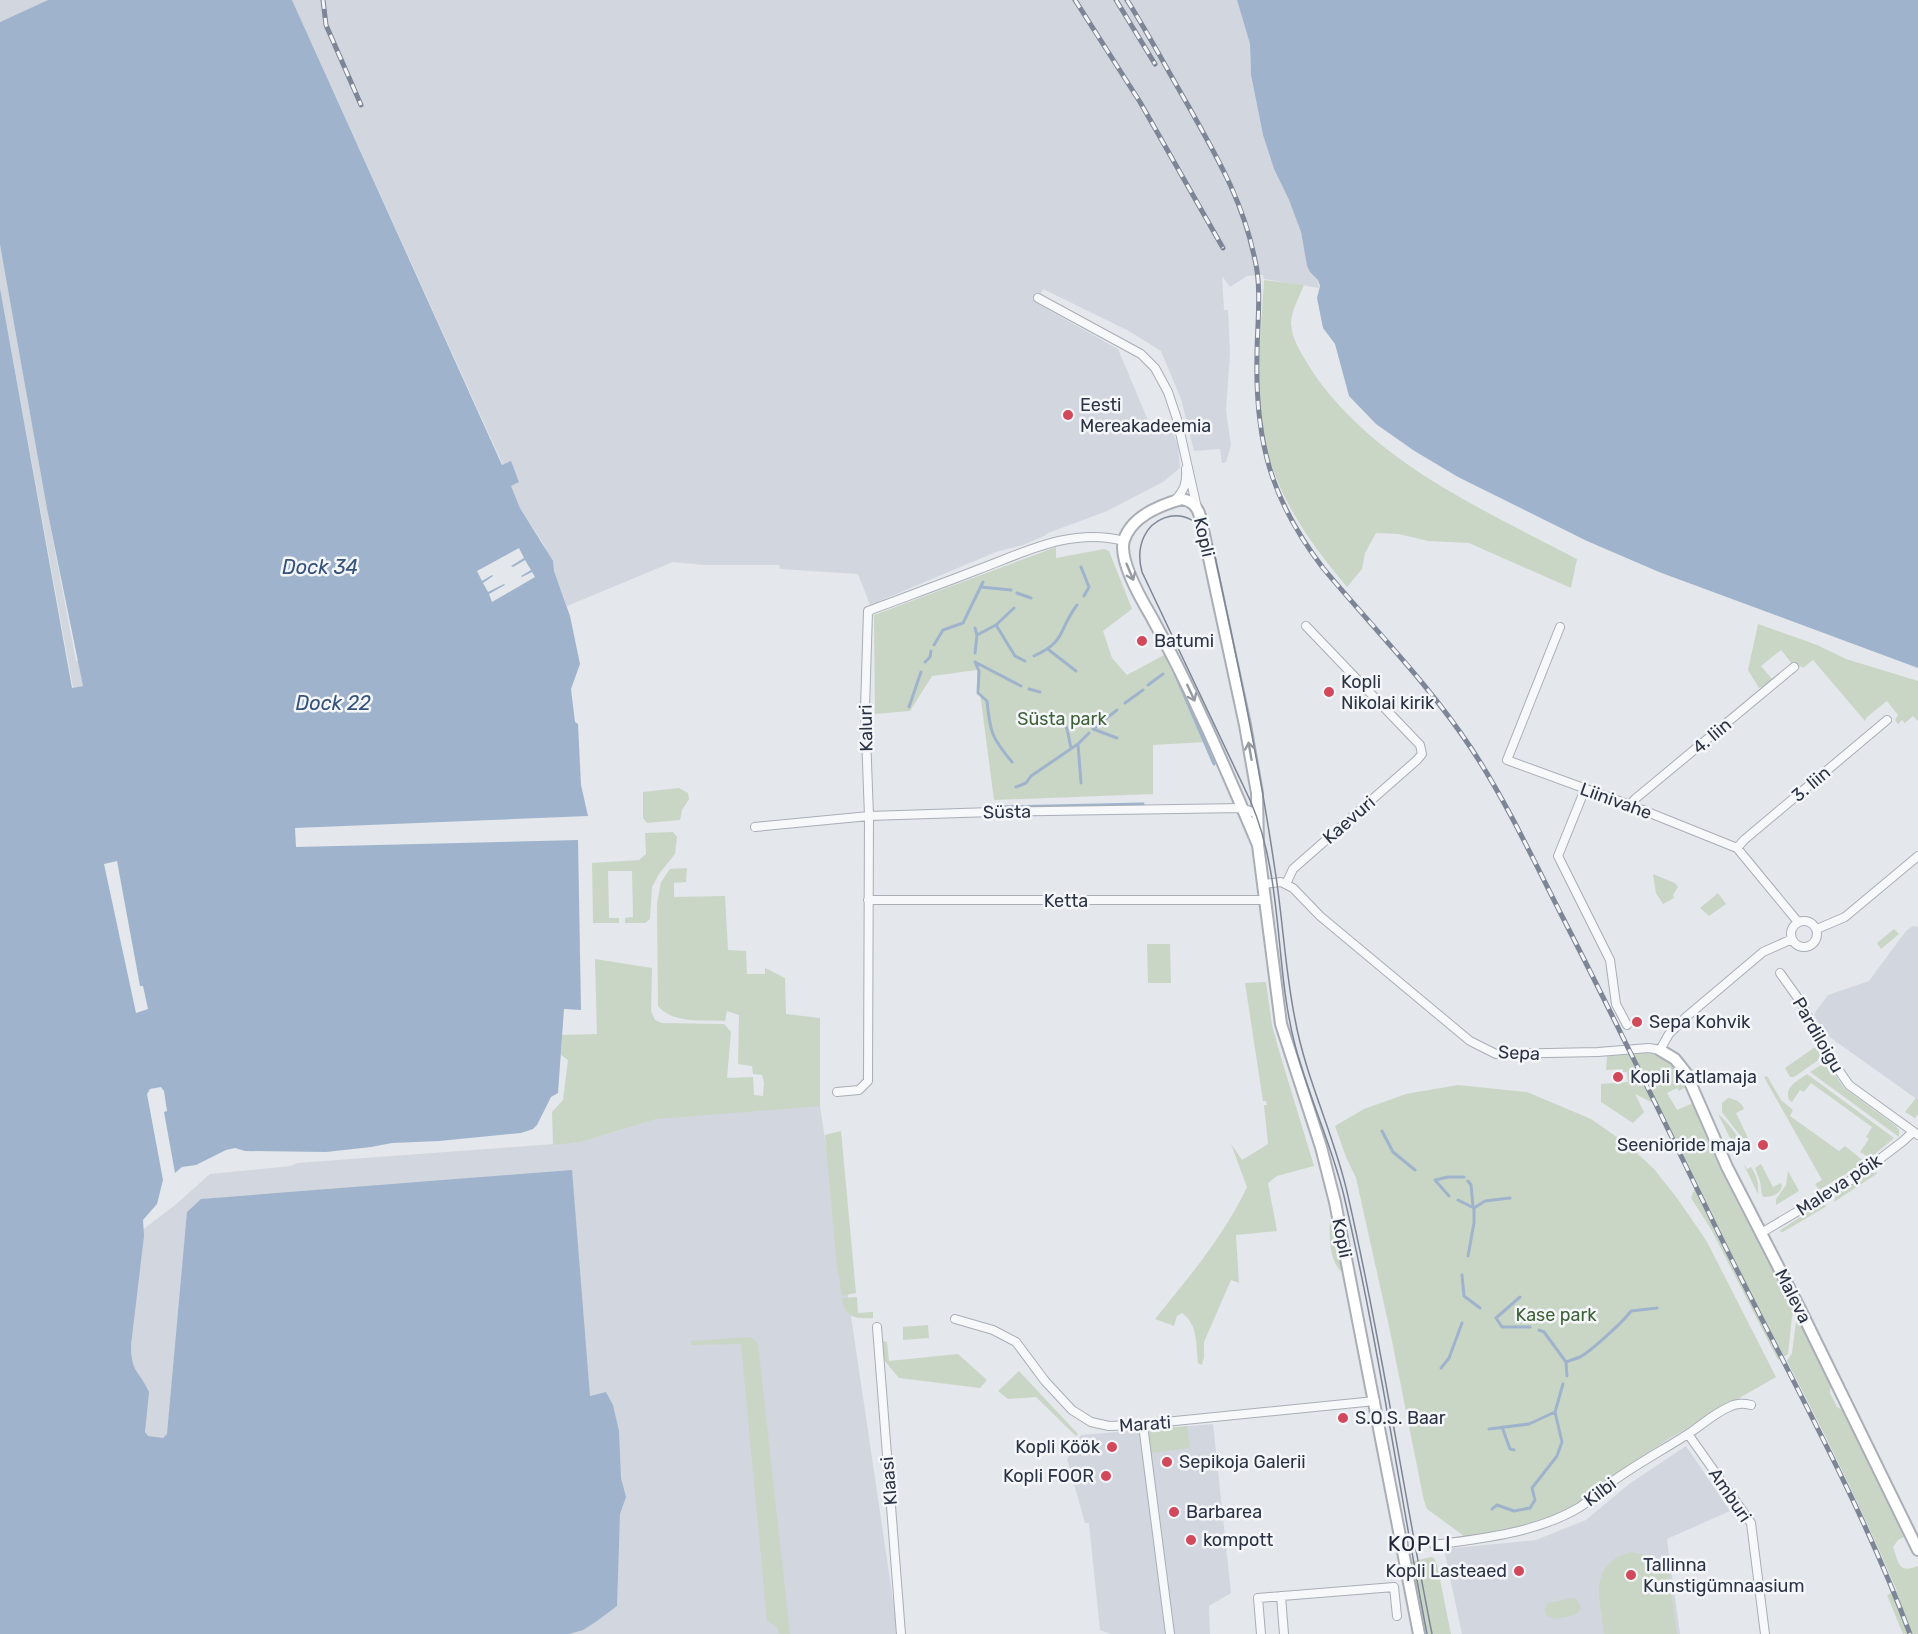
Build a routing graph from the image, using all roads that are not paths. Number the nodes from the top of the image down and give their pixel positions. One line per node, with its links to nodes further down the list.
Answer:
1 (1038, 298): 2 (street)
2 (1185, 453): 3 (street); 4 (street)
3 (1173, 501): 4 (street, Kopli); 5 (street, Kopli)
4 (1197, 508): 13 (street, Kopli, one-way to 4)
5 (1124, 541): 12 (street, Kopli, one-way to 12); 14 (street, Kaluri)
6 (1306, 627): 20 (street, Kaevuri)
7 (1560, 627): 10 (street, Liinivahe)
8 (1794, 667): 11 (street, 4. liin)
9 (1887, 720): 17 (street, 3. liin)
10 (1585, 789): 11 (street, Liinivahe); 27 (street)
11 (1630, 805): 17 (street, Liinivahe)
12 (1242, 808): 13 (street, Süsta); 14 (street, Süsta); 16 (street, Kopli)
13 (1257, 809): 16 (street, Kopli)
14 (868, 816): 15 (street, Süsta); 21 (street, Kaluri)
15 (755, 827)
16 (1258, 845): 19 (street, Kopli)
17 (1737, 848): 23 (street, Liinivahe)
18 (1918, 856): 24 (street)
19 (1263, 884): 20 (street); 22 (street, Kopli)
20 (1286, 884): 28 (street, Sepa)
21 (868, 900): 22 (street, Ketta); 29 (street, Kaluri)
22 (1265, 900): 34 (street, Kopli)
23 (1798, 922): 24 (street); 25 (street)
24 (1816, 929): 25 (street)
25 (1792, 939): 28 (street)
26 (1780, 973): 30 (street, Pardiloigu)
27 (1627, 1025)
28 (1660, 1050): 31 (street, Maleva)
29 (837, 1092)
30 (1916, 1133): 31 (street, Maleva põik)
31 (1761, 1233): 39 (street, Maleva)
32 (955, 1319): 36 (street, Marati)
33 (877, 1327): 42 (street, Klaasi)
34 (1375, 1401): 36 (street, Marati); 46 (street, Kopli)
35 (1751, 1405): 37 (street, Kilbi)
36 (1143, 1425): 43 (street)
37 (1688, 1434): 38 (street, Kilbi); 47 (street, Amburi)
38 (1434, 1545)
39 (1918, 1550)
40 (1281, 1596): 41 (street); 44 (street); 45 (street)
41 (1397, 1616)
42 (901, 1634)
43 (1170, 1634)
44 (1261, 1634)
45 (1284, 1634)
46 (1419, 1634)
47 (1765, 1634)

